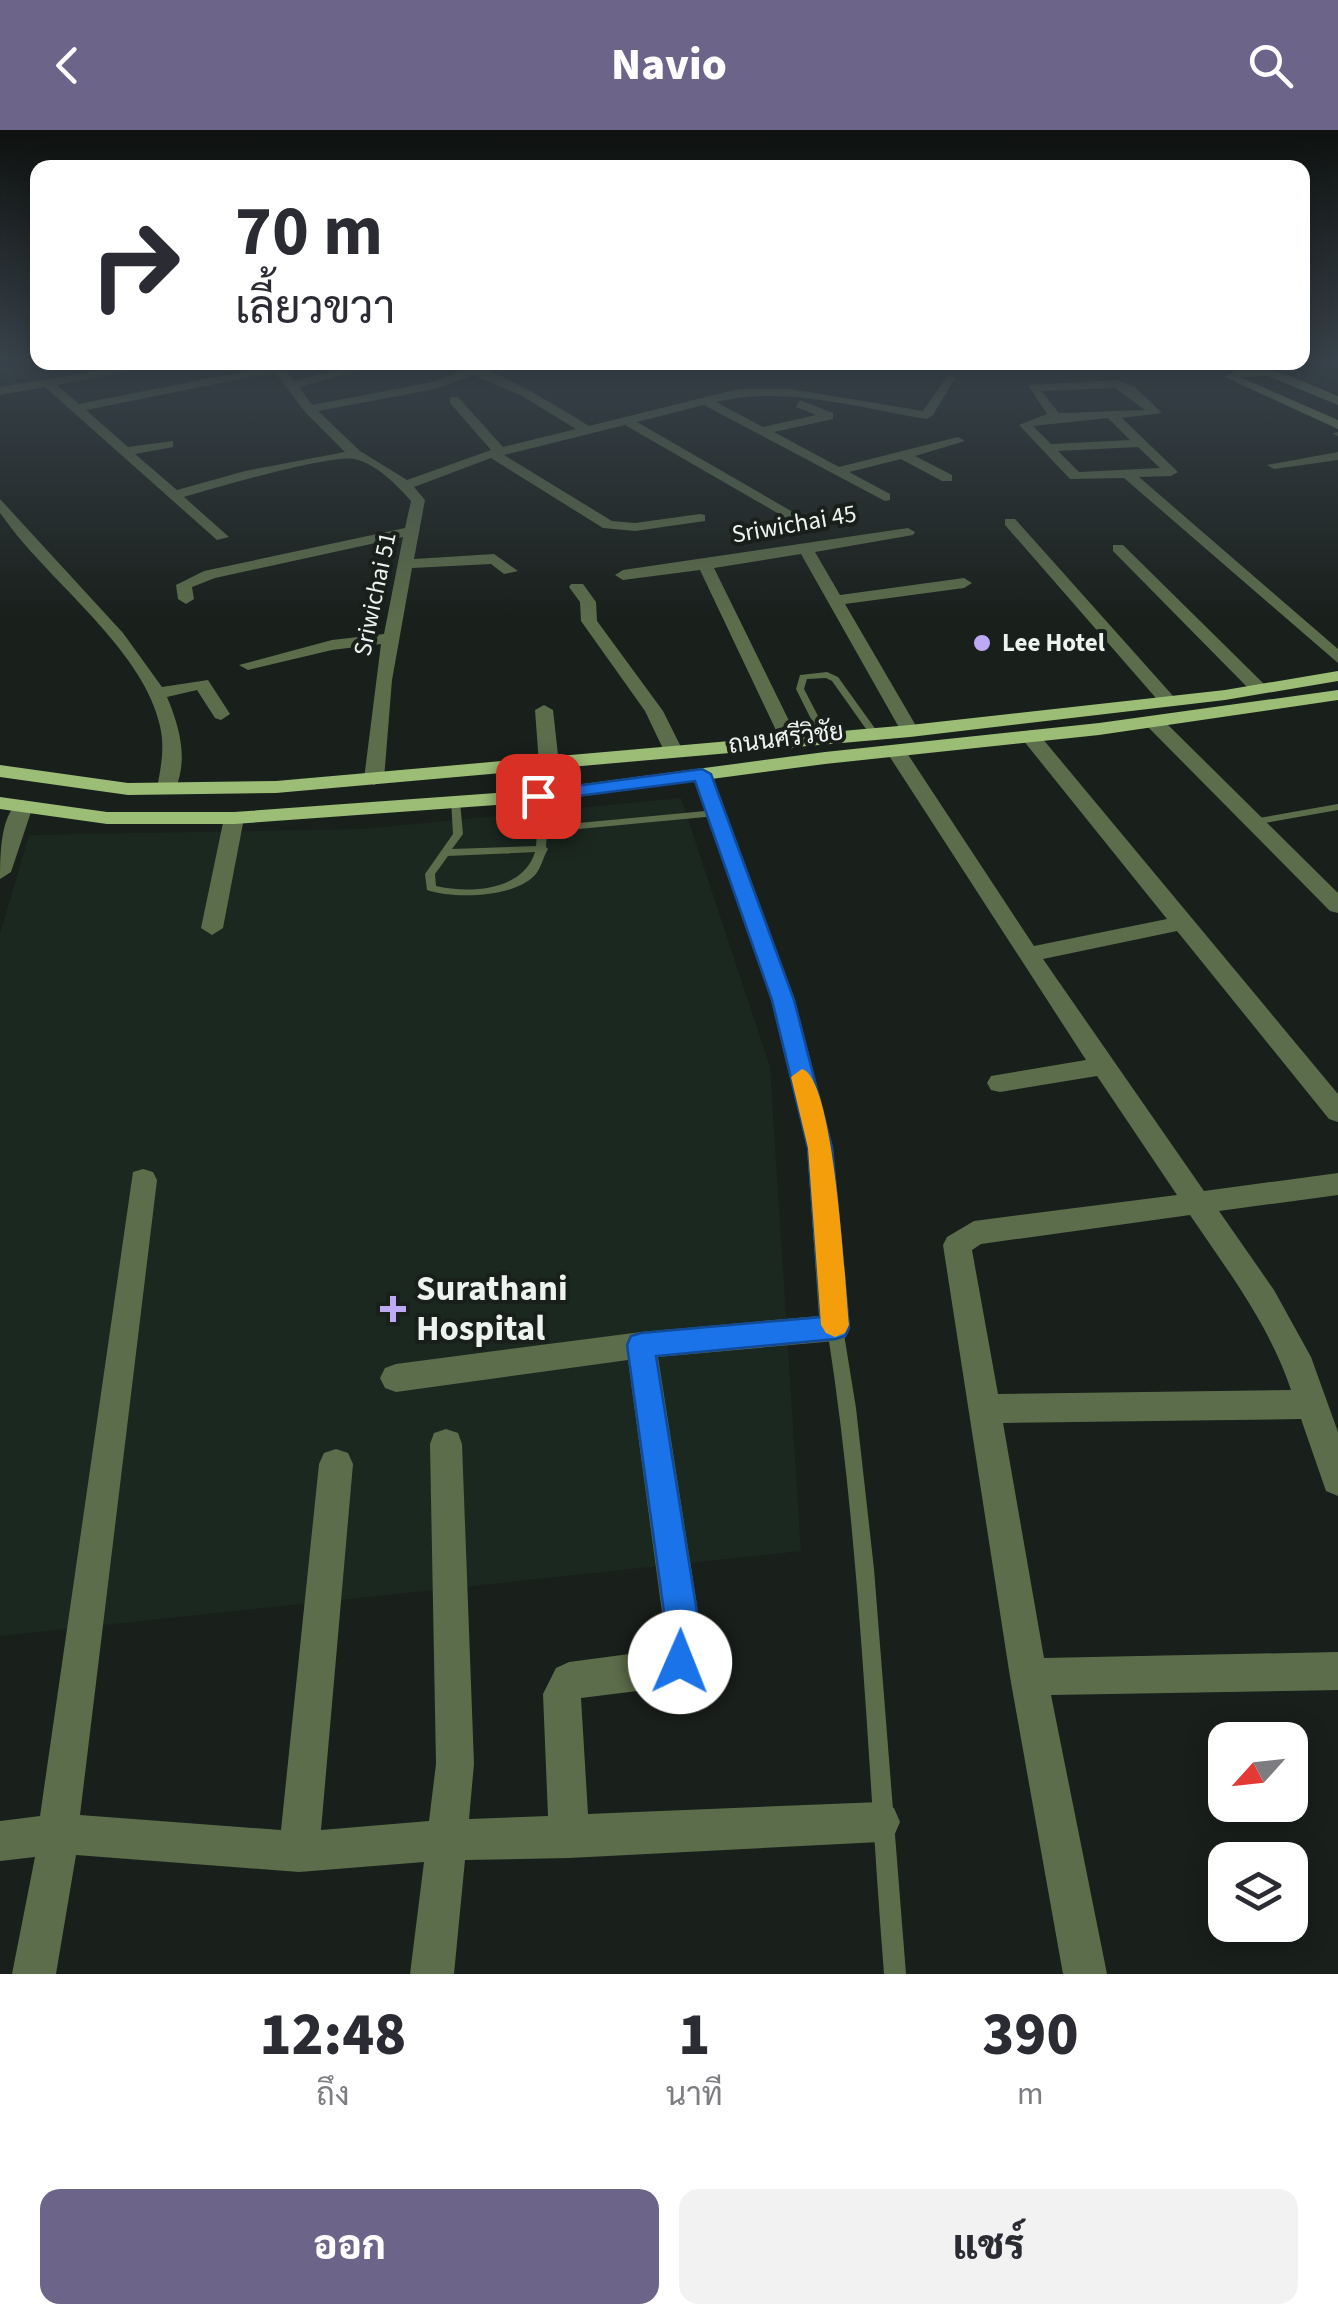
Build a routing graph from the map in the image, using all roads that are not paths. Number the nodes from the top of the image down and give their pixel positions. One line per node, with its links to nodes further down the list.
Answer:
1 (119, 448): 11 (street)
2 (145, 448): 11 (street)
3 (349, 448): 13 (street)
4 (493, 448): 12 (street)
5 (517, 448): 12 (street)
6 (673, 448): 25 (street)
7 (794, 448): 17 (street)
8 (932, 448): 14 (street)
9 (1045, 448): 18 (street)
10 (1148, 448): 18 (street)
11 (123, 452): 21 (street)
12 (497, 453): 20 (street); 24 (street)
13 (355, 454): 20 (street); 21 (street)
14 (903, 455): 17 (street); 19 (street)
15 (1338, 456): 16 (street)
16 (1274, 465)
17 (838, 471): 22 (street)
18 (1129, 476): 41 (street)
19 (946, 478)
20 (404, 486): 27 (street, Sriwichai 51)
21 (174, 496): 29 (street)
22 (886, 497)
23 (0, 503): 45 (street)
24 (700, 518)
25 (793, 518)
26 (1010, 522): 47 (street)
27 (414, 530): 32 (street, Sriwichai 51); 38 (street)
28 (908, 532): 30 (street, Sriwichai 45)
29 (222, 537)
30 (804, 548): 33 (street, Sriwichai 45); 39 (street)
31 (1118, 548): 44 (street)
32 (407, 564): 34 (street); 40 (street, Sriwichai 51)
33 (705, 565): 35 (street); 55 (street, Sriwichai 45)
34 (510, 571)
35 (623, 575)
36 (964, 583): 39 (street)
37 (578, 587): 56 (street)
38 (186, 599)
39 (835, 601): 54 (street)
40 (391, 638): 42 (street); 61 (street, Sriwichai 51)
41 (1338, 658)
42 (248, 665)
43 (1338, 676): 44 (main road, ถนนศรีวิชัย)
44 (1259, 689): 47 (main road, ถนนศรีวิชัย)
45 (156, 694): 49 (street); 62 (street)
46 (1338, 694): 50 (main road, ถนนศรีวิชัย)
47 (1168, 701): 54 (main road, ถนนศรีวิชัย)
48 (544, 710): 57 (street)
49 (221, 714)
50 (1154, 722): 52 (main road, ถนนศรีวิชัย); 71 (street)
51 (874, 734): 53 (main road, ถนนศรีวิชัย); 53 (lane); 54 (main road, ถนนศรีวิชัย)
52 (1030, 736): 54 (main road, ถนนศรีวิชัย); 77 (street)
53 (824, 739): 55 (main road, ถนนศรีวิชัย)
54 (903, 740): 60 (main road, ถนนศรีวิชัย); 79 (street)
55 (790, 742): 56 (main road, ถนนศรีวิชัย)
56 (674, 753): 57 (main road, ถนนศรีวิชัย)
57 (549, 764): 58 (main road, ถนนศรีวิชัย)
58 (502, 768): 61 (main road, ถนนศรีวิชัย); 64 (main road)
59 (0, 771): 62 (main road, ถนนศรีวิชัย)
60 (702, 774): 63 (main road, ถนนศรีวิชัย); 69 (street)
61 (374, 780): 62 (main road, ถนนศรีวิชัย)
62 (167, 788)
63 (538, 796): 64 (main road, ถนนศรีวิชัย); 72 (lane)
64 (507, 798): 65 (main road, ถนนศรีวิชัย)
65 (455, 802): 70 (main road, ถนนศรีวิชัย); 74 (lane)
66 (0, 803): 67 (main road, ถนนศรีวิชัย)
67 (23, 806): 70 (main road, ถนนศรีวิชัย); 75 (street)
68 (1338, 808): 71 (lane)
69 (716, 813): 72 (lane); 86 (street)
70 (234, 818): 78 (street)
71 (1254, 822): 76 (street)
72 (544, 829): 73 (lane)
73 (543, 849): 74 (lane); 74 (lane)
74 (444, 853)
75 (0, 872)
76 (1338, 906)
77 (1180, 923): 79 (street); 82 (street)
78 (212, 928)
79 (1028, 956): 80 (street)
80 (1104, 1066): 81 (street); 85 (street)
81 (1000, 1083)
82 (1338, 1112)
83 (143, 1180): 97 (street)
84 (1338, 1184): 85 (street)
85 (1199, 1204): 89 (street); 90 (street)
86 (836, 1328): 87 (street); 96 (lane)
87 (641, 1345): 88 (street); 98 (street)
88 (396, 1378)
89 (1310, 1404): 90 (street); 93 (street)
90 (983, 1409): 95 (street)
91 (446, 1444): 99 (street)
92 (336, 1464): 101 (street)
93 (1338, 1480)
94 (1338, 1671): 95 (street)
95 (1029, 1676): 105 (street)
96 (880, 1822): 98 (street); 104 (lane)
97 (58, 1834): 100 (street); 101 (street); 102 (street)
98 (569, 1838): 99 (street)
99 (449, 1840): 101 (street); 103 (street)
100 (0, 1841)
101 (299, 1852)
102 (34, 1974)
103 (432, 1974)
104 (896, 1974)
105 (1084, 1974)

